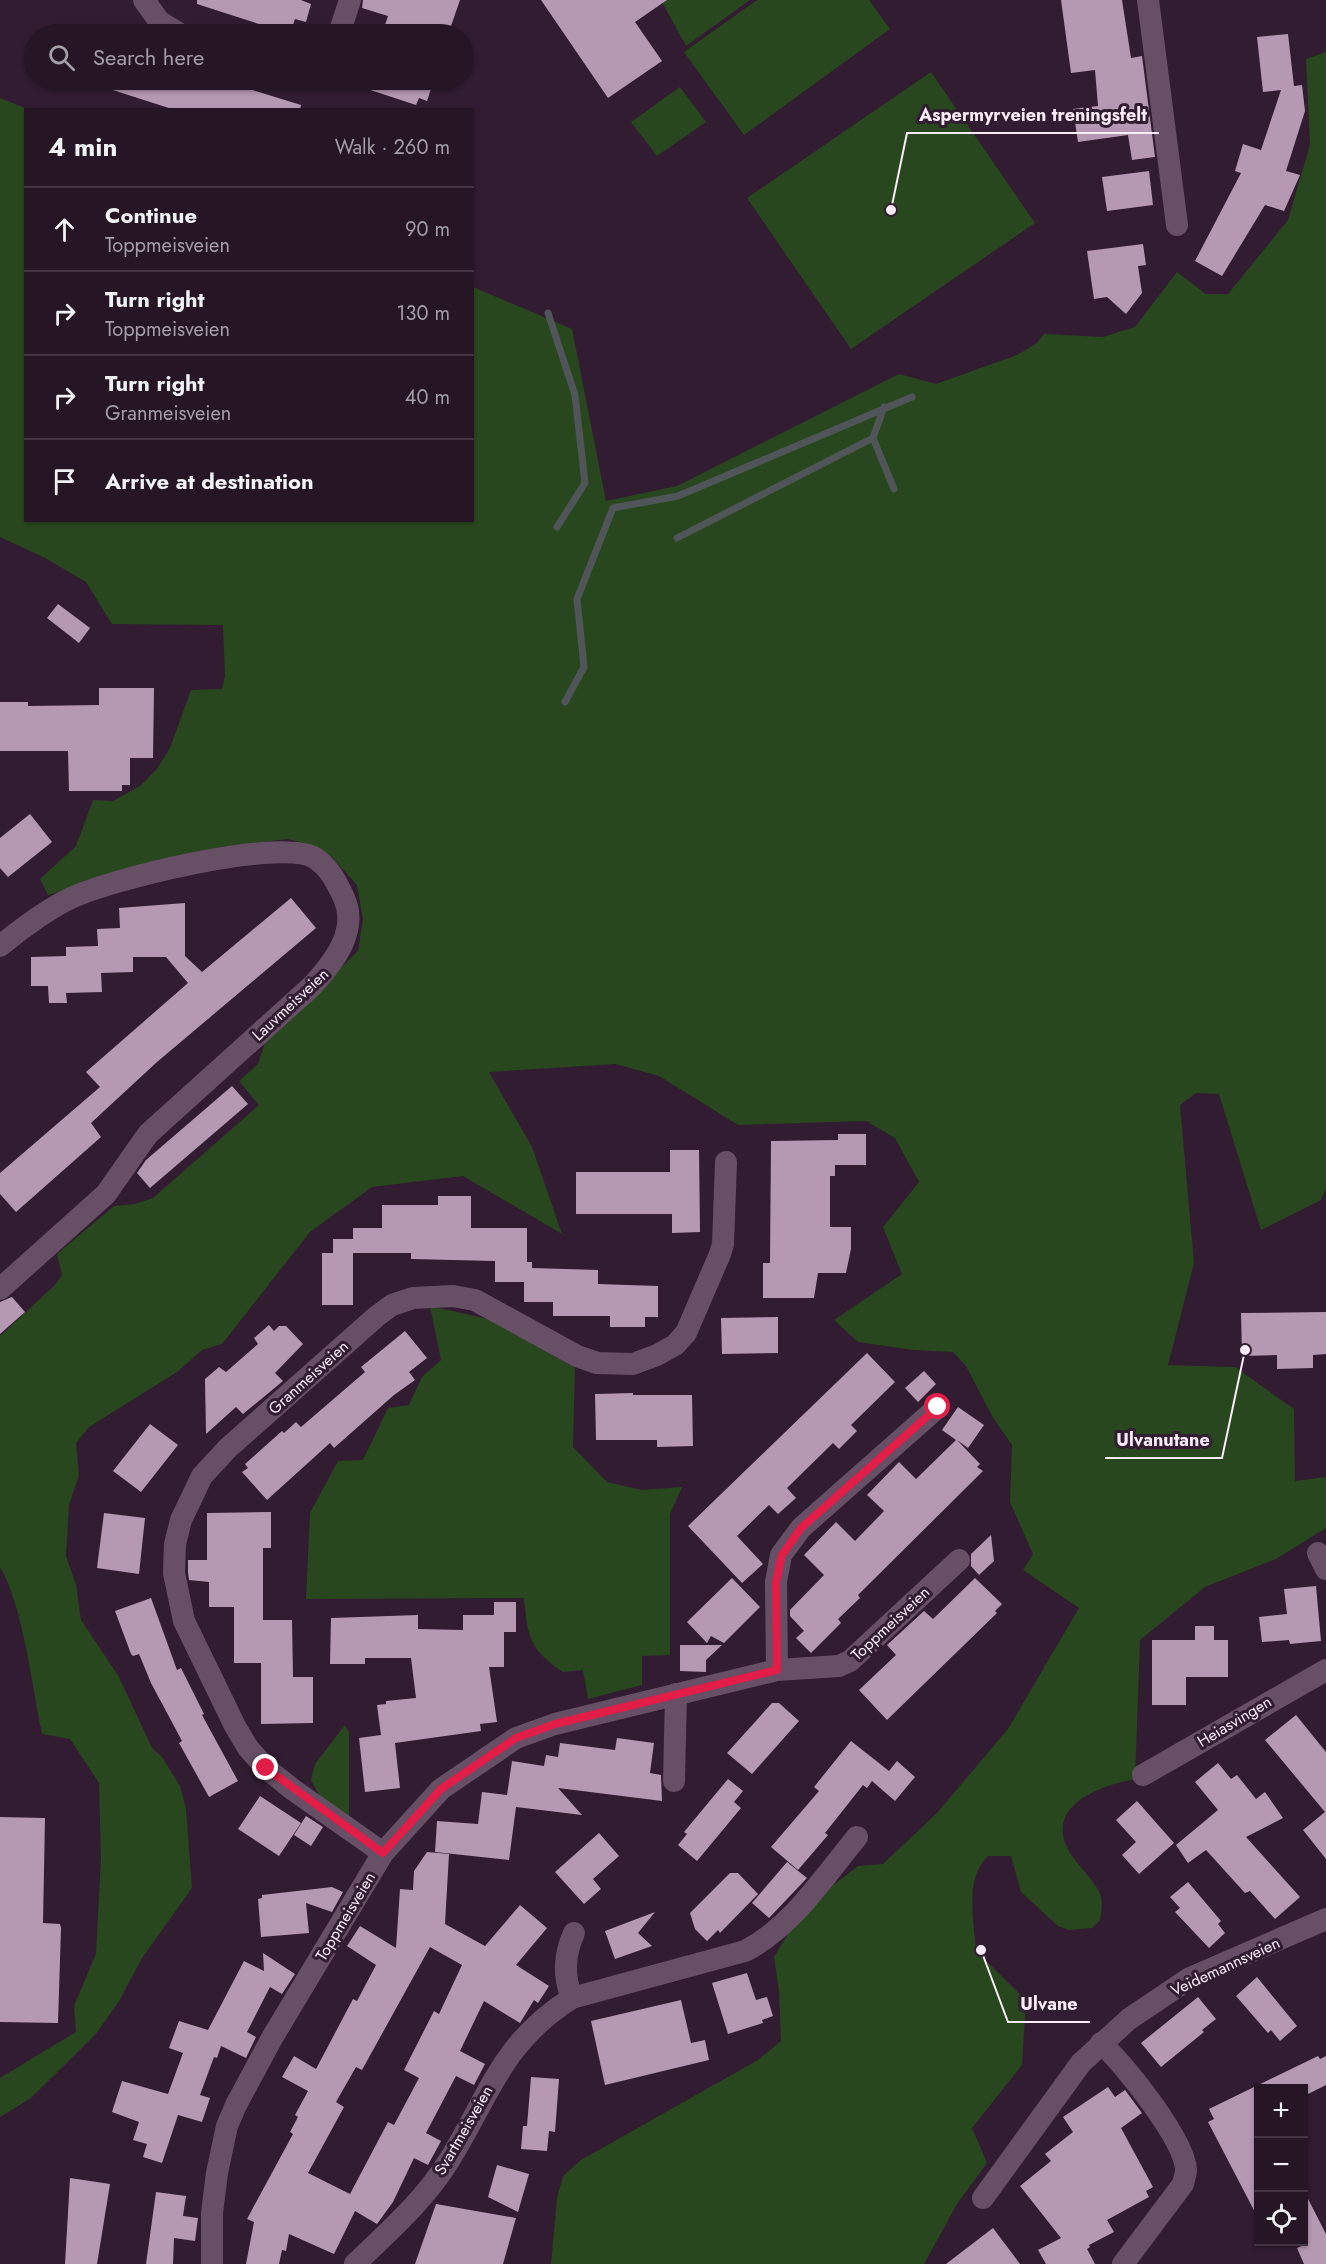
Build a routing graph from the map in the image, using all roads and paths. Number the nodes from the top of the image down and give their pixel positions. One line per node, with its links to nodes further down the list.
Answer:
1 (144, 0): 4 (street)
2 (350, 0): 5 (street)
3 (1148, 0): 6 (street)
4 (164, 24)
5 (342, 24)
6 (1177, 225)
7 (0, 946): 9 (street, Lauvmeisveien)
8 (726, 1162): 18 (street, Granmeisveien)
9 (0, 1289)
10 (938, 1407): 12 (street)
11 (958, 1560): 12 (street, Toppmeisveien)
12 (777, 1670): 14 (street, Toppmeisveien)
13 (1326, 1670): 15 (street, Heiasvingen)
14 (676, 1694): 16 (street); 18 (street, Toppmeisveien)
15 (1143, 1775)
16 (674, 1781)
17 (857, 1837): 21 (street, Svartmeisveien)
18 (383, 1853): 24 (street, Toppmeisveien)
19 (1326, 1919): 22 (street, Veidemannsveien)
20 (574, 1934): 21 (street)
21 (572, 1998): 25 (street, Svartmeisveien)
22 (1101, 2043): 23 (street, Veidemannsveien); 26 (street)
23 (983, 2199)
24 (212, 2264)
25 (355, 2264)
26 (1123, 2264)

